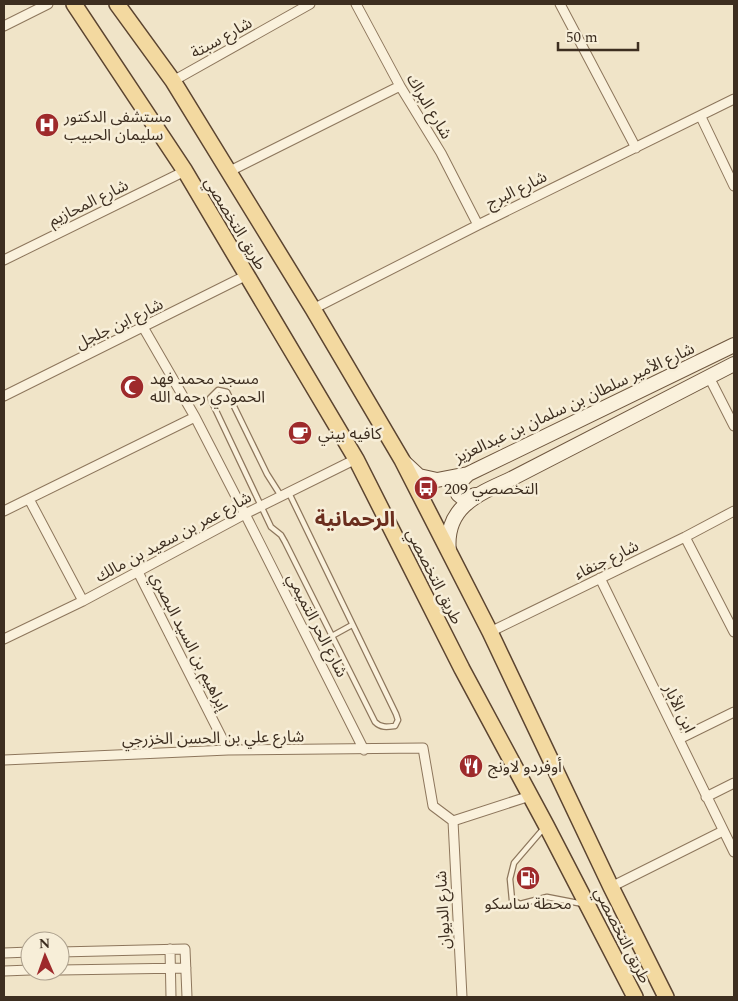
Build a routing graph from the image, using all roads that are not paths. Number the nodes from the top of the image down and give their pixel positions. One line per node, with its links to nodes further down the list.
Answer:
1 (48, 4): 7 (street)
2 (74, 4): 13 (main road, طريق التخصصي)
3 (117, 4): 8 (main road, طريق التخصصي)
4 (310, 4): 8 (street, شارع سبتة)
5 (356, 4): 9 (street, شارع البراك)
6 (560, 4): 12 (street)
7 (4, 26)
8 (173, 81): 14 (main road, طريق التخصصي)
9 (400, 86): 14 (street); 16 (street, شارع البراك)
10 (734, 99): 11 (street, شارع البرج)
11 (701, 117): 12 (street, شارع البرج); 15 (street)
12 (636, 148): 16 (street, شارع البرج)
13 (185, 171): 17 (street, شارع المحازيم); 18 (main road, طريق التخصصي)
14 (228, 172): 19 (main road, طريق التخصصي)
15 (734, 186)
16 (478, 225): 19 (street, شارع البرج)
17 (4, 260)
18 (247, 275): 20 (street, شارع ابن جلجل); 27 (main road, طريق التخصصي)
19 (313, 309): 28 (main road, طريق التخصصي)
20 (143, 327): 24 (street, شارع ابن جلجل); 25 (street, شارع الحر التميمي)
21 (734, 345): 29 (street, شارع الأمير سلطان بن سلمان بن عبدالعزيز)
22 (734, 364): 23 (street)
23 (709, 377): 26 (street); 30 (street)
24 (4, 396)
25 (194, 417): 32 (street); 36 (street, شارع الحر التميمي)
26 (734, 426)
27 (356, 459): 31 (street, شارع عمر بن سعيد بن مالك); 53 (main road, طريق التخصصي)
28 (402, 460): 29 (street, شارع الأمير سلطان بن سلمان بن عبدالعزيز); 38 (main road, طريق التخصصي)
29 (468, 474): 30 (street)
30 (479, 493): 38 (street)
31 (285, 495): 33 (street, شارع عمر بن سعيد بن مالك); 33 (lane); 42 (lane)
32 (30, 499): 34 (street); 41 (street)
33 (261, 507): 36 (street, شارع عمر بن سعيد بن مالك); 45 (lane)
34 (4, 511)
35 (734, 512): 37 (street, شارع جنفاء)
36 (245, 514): 39 (street, شارع عمر بن سعيد بن مالك); 50 (street, شارع الحر التميمي)
37 (685, 537): 40 (street, شارع جنفاء); 44 (street)
38 (449, 552): 43 (main road, طريق التخصصي)
39 (138, 572): 41 (street, شارع عمر بن سعيد بن مالك); 49 (street, إبراهيم بن السيد البصري)
40 (600, 578): 43 (street, شارع جنفاء); 48 (street, ابن الأبار)
41 (83, 601): 46 (street, شارع عمر بن سعيد بن مالك)
42 (352, 625): 45 (lane); 45 (lane)
43 (490, 632): 59 (main road, طريق التخصصي)
44 (734, 632)
45 (332, 636)
46 (4, 639)
47 (734, 712): 48 (street)
48 (678, 739): 54 (street, ابن الأبار)
49 (228, 750): 50 (street, شارع علي بن الحسن الخزرجي); 51 (street, شارع علي بن الحسن الخزرجي)
50 (364, 750): 55 (street, شارع علي بن الحسن الخزرجي)
51 (4, 760)
52 (734, 783): 54 (street)
53 (530, 796): 55 (street); 56 (main road, طريق التخصصي)
54 (706, 797): 57 (street, ابن الأبار)
55 (453, 821): 72 (street, شارع الديوان)
56 (546, 825): 60 (main road, طريق التخصصي); 60 (lane)
57 (724, 831): 58 (street, ابن الأبار); 59 (street)
58 (734, 852)
59 (611, 887): 74 (main road, طريق التخصصي)
60 (588, 905): 73 (main road, طريق التخصصي)
61 (170, 949): 63 (street); 65 (street); 66 (street)
62 (20, 952): 64 (street)
63 (70, 952)
64 (4, 953)
65 (170, 968): 66 (street); 68 (street); 70 (street)
66 (186, 968): 71 (street)
67 (20, 970): 69 (street)
68 (70, 970)
69 (4, 971)
70 (172, 997)
71 (187, 997)
72 (462, 997)
73 (635, 997)
74 (666, 997)

